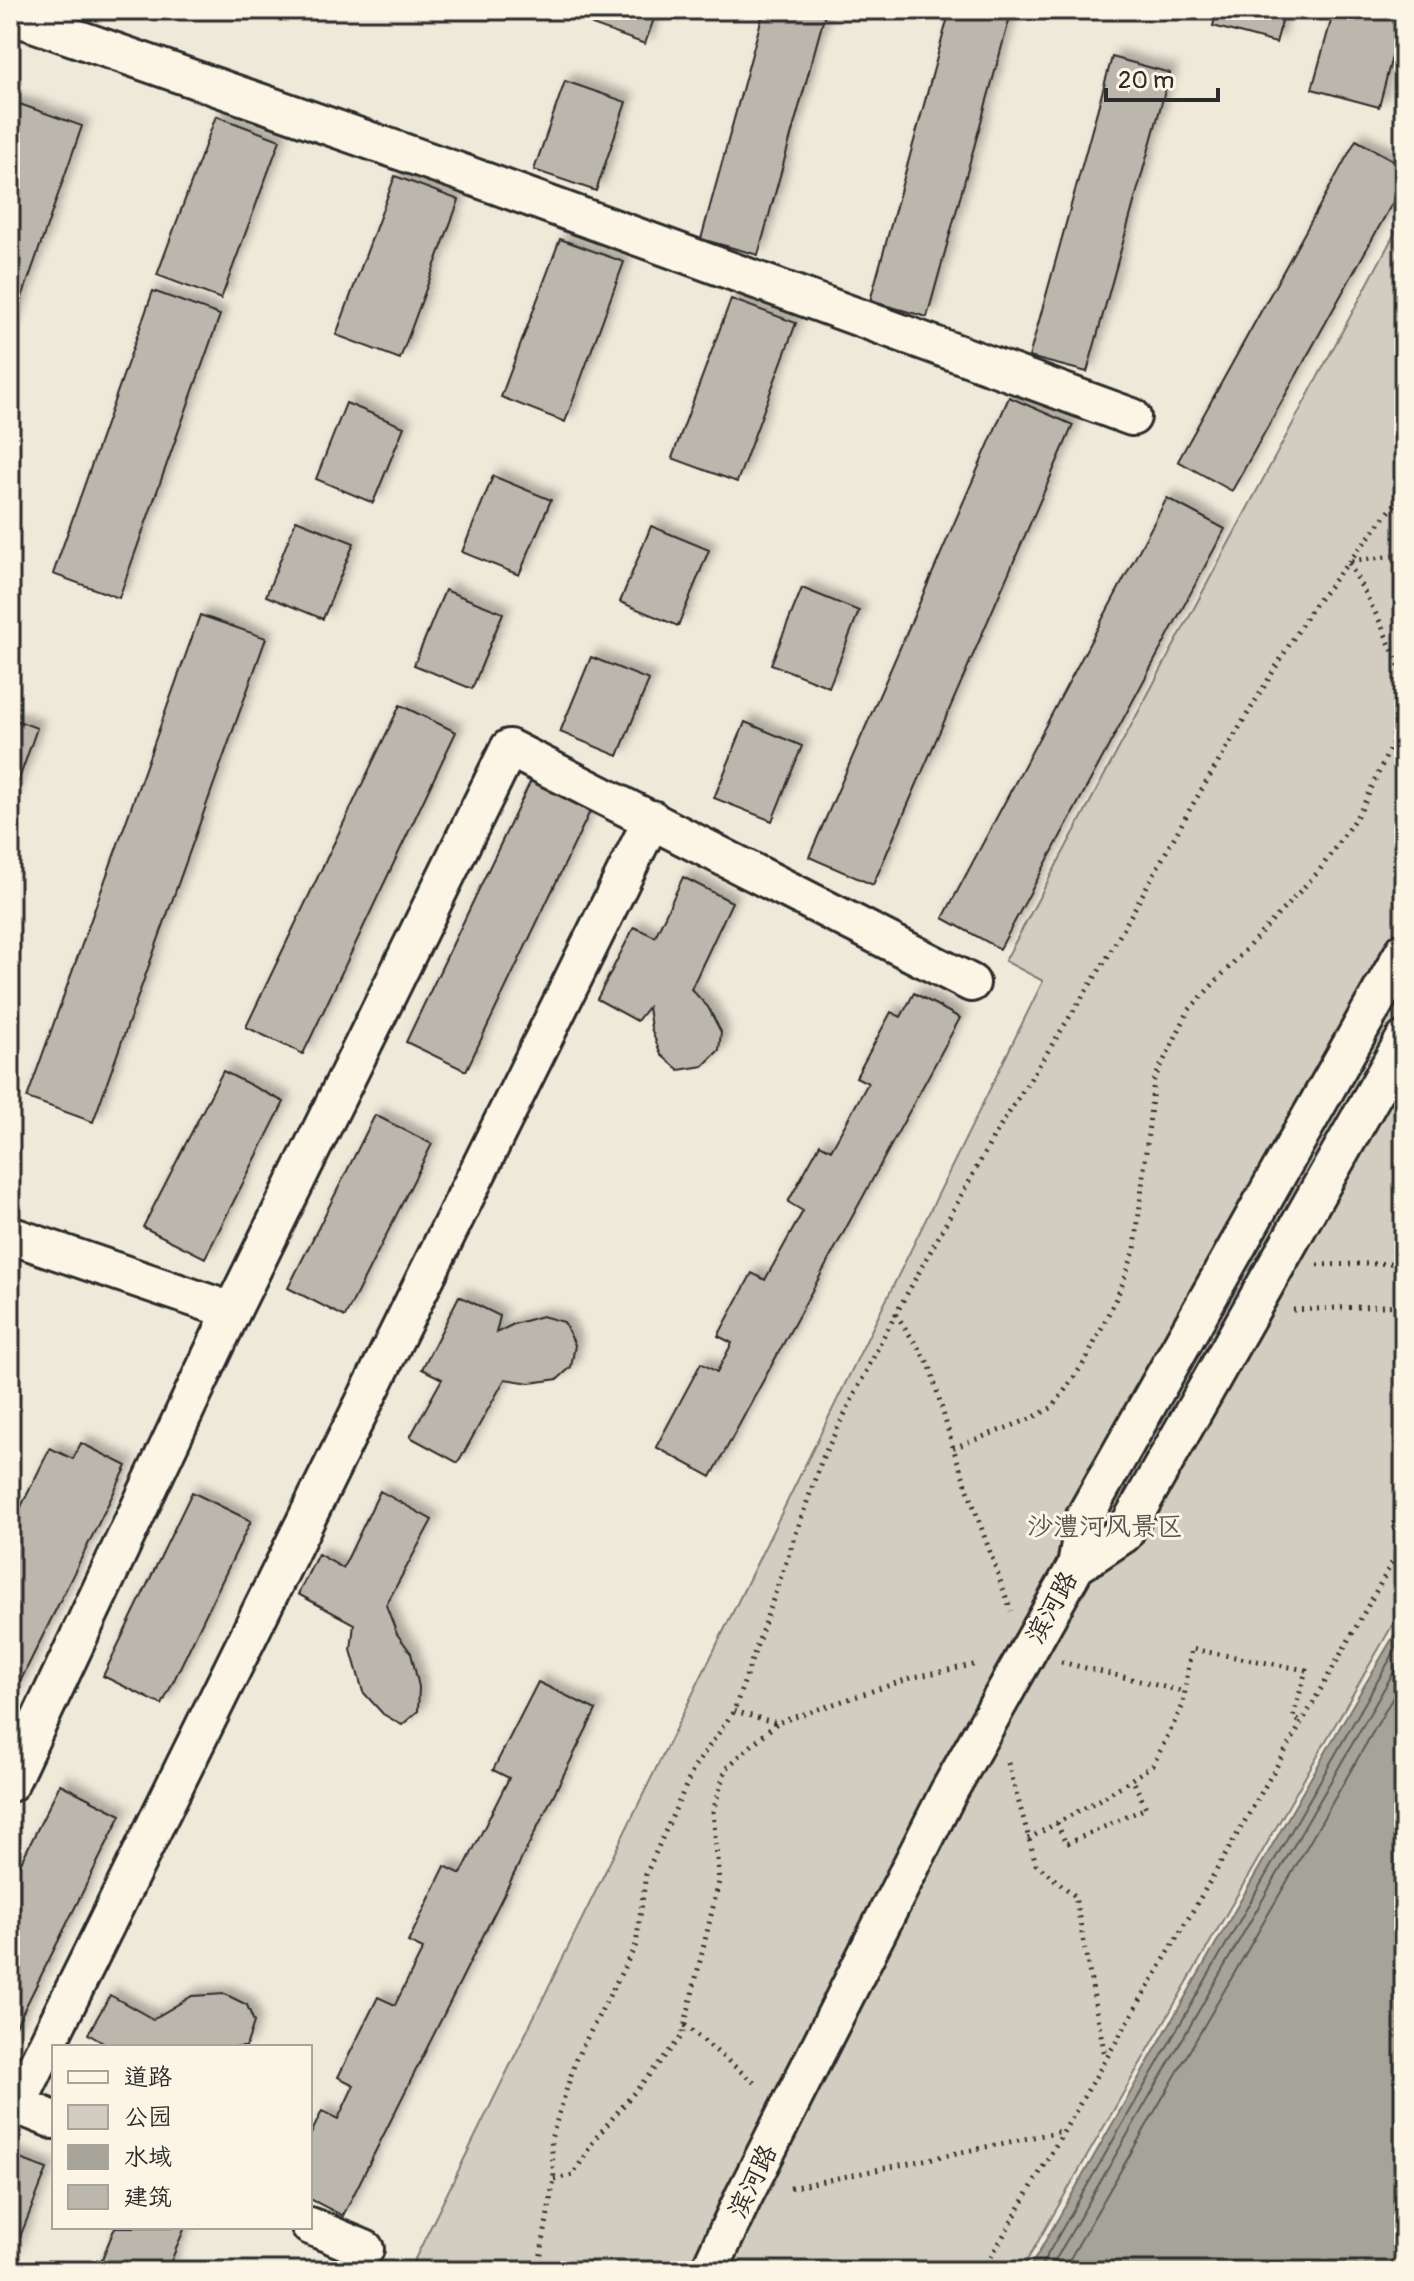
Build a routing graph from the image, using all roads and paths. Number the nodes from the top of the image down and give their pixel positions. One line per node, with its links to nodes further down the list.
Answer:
1 (10, 15): 2 (street)
2 (1132, 417)
3 (1404, 493): 5 (path)
4 (1404, 555): 5 (path)
5 (1348, 561): 6 (path); 19 (path)
6 (1392, 744): 7 (path); 20 (path)
7 (1404, 759)
8 (652, 819): 10 (street); 17 (street); 35 (street)
9 (1404, 951): 13 (street, 滨河路)
10 (971, 983)
11 (1404, 1040): 15 (street)
12 (10, 1235): 17 (street)
13 (1239, 1243): 15 (street); 22 (street, 滨河路)
14 (1404, 1263): 15 (path)
15 (1276, 1265): 18 (street)
16 (1404, 1305): 18 (path)
17 (232, 1311): 30 (street)
18 (1249, 1311): 22 (street)
19 (896, 1314): 20 (path); 25 (path)
20 (953, 1448): 23 (path)
21 (1404, 1541): 28 (path)
22 (1076, 1566): 23 (street, 滨河路)
23 (1026, 1653): 24 (path); 26 (street, 滨河路); 27 (path)
24 (1185, 1692): 28 (path); 29 (path)
25 (734, 1711): 27 (path); 39 (path)
26 (994, 1711): 32 (path); 36 (street, 滨河路)
27 (777, 1723): 33 (path)
28 (1303, 1723): 34 (path)
29 (1132, 1778): 31 (path); 31 (path)
30 (10, 1783)
31 (1057, 1823): 32 (path)
32 (1028, 1839): 34 (path)
33 (685, 2025): 36 (path); 39 (path)
34 (1106, 2057): 38 (path)
35 (14, 2103): 37 (street)
36 (787, 2110): 40 (street, 滨河路)
37 (52, 2119)
38 (1063, 2131): 40 (path); 45 (path)
39 (554, 2179): 43 (path)
40 (743, 2198): 44 (street, 滨河路)
41 (312, 2227): 42 (street)
42 (365, 2249)
43 (538, 2271)
44 (709, 2271)
45 (983, 2271)

